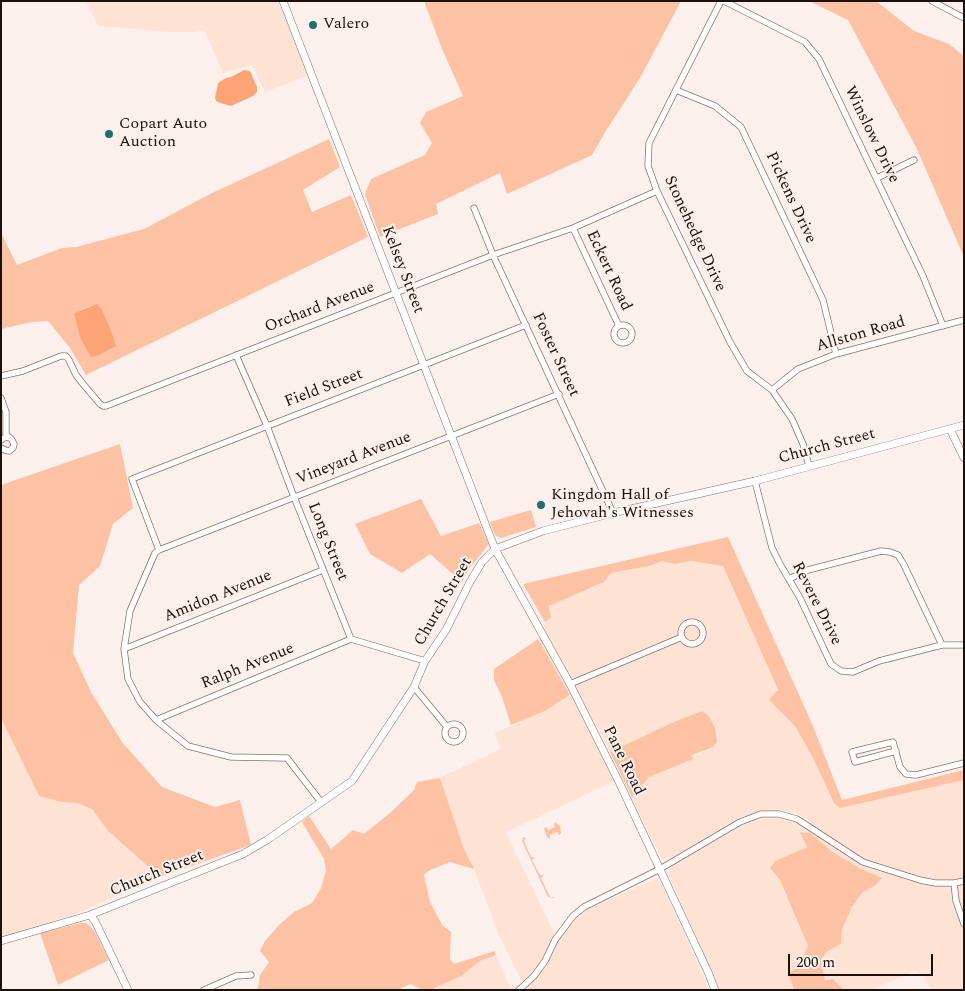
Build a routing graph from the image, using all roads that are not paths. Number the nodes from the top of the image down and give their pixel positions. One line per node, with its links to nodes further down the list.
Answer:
1 (283, 1): 12 (street, Kelsey Street)
2 (722, 1): 5 (street, Stonehedge Drive); 7 (street, Winslow Drive)
3 (932, 1): 4 (street)
4 (964, 18)
5 (676, 90): 8 (street, Stonehedge Drive); 17 (street, Pickens Drive)
6 (914, 160): 7 (street)
7 (877, 178): 16 (street, Winslow Drive)
8 (657, 191): 10 (street, Orchard Avenue); 21 (street, Stonehedge Drive)
9 (474, 208): 11 (street, Foster Street)
10 (573, 228): 11 (street, Orchard Avenue); 15 (street, Eckert Road)
11 (493, 255): 12 (street, Orchard Avenue); 14 (street, Foster Street)
12 (396, 292): 18 (street, Orchard Avenue); 19 (street, Kelsey Street)
13 (964, 320): 16 (street, Allston Road)
14 (526, 324): 19 (street, Field Street); 22 (street, Foster Street)
15 (619, 326)
16 (943, 326): 17 (street, Allston Road)
17 (836, 354): 21 (street, Allston Road)
18 (236, 355): 20 (street, Orchard Avenue); 25 (street, Long Street)
19 (423, 364): 25 (street, Field Street); 27 (street, Kelsey Street)
20 (1, 376)
21 (772, 390): 31 (street, Stonehedge Drive)
22 (558, 394): 27 (street, Vineyard Avenue); 34 (street, Foster Street)
23 (1, 398): 28 (street)
24 (964, 425): 26 (street, Church Street)
25 (267, 426): 33 (street, Long Street); 36 (street, Field Street)
26 (950, 429): 30 (street); 31 (street, Church Street)
27 (451, 436): 33 (street, Vineyard Avenue); 35 (street, Kelsey Street)
28 (4, 439): 29 (street)
29 (1, 448)
30 (964, 458)
31 (809, 466): 32 (street, Church Street)
32 (755, 481): 34 (street, Church Street); 38 (street, Revere Drive)
33 (294, 497): 36 (street, Vineyard Avenue); 37 (street, Long Street)
34 (613, 513): 35 (street, Church Street)
35 (495, 549): 44 (street, Church Street); 45 (street, Pane Road)
36 (159, 550): 43 (street)
37 (323, 570): 40 (street, Long Street); 43 (street, Amidon Avenue)
38 (789, 579): 41 (street, Revere Drive); 41 (street)
39 (682, 637): 45 (street)
40 (351, 639): 44 (street); 47 (street, Ralph Avenue)
41 (942, 645): 42 (street, Revere Drive)
42 (964, 645)
43 (124, 649): 47 (street)
44 (425, 661): 46 (street, Church Street)
45 (570, 684): 52 (street, Pane Road)
46 (414, 687): 48 (street); 51 (street, Church Street)
47 (156, 720): 51 (street)
48 (447, 727)
49 (896, 752): 49 (street); 50 (street)
50 (964, 763)
51 (321, 802): 55 (street, Church Street)
52 (660, 869): 54 (street); 61 (street); 62 (street, Pane Road)
53 (964, 881): 54 (street)
54 (954, 883): 56 (street)
55 (90, 915): 57 (street, Church Street); 59 (street)
56 (964, 924)
57 (1, 941)
58 (251, 975): 60 (street)
59 (128, 990)
60 (204, 990)
61 (519, 990)
62 (715, 990)

